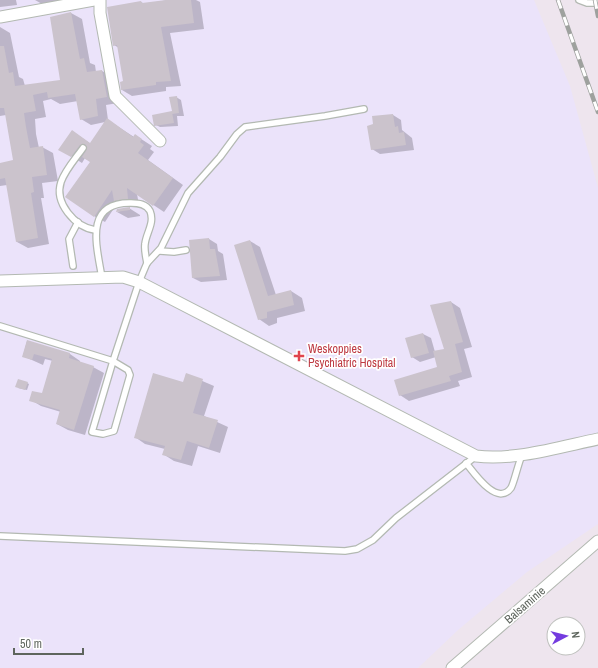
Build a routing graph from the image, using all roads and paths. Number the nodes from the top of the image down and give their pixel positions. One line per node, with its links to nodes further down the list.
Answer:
1 (94, 0): 5 (street)
2 (100, 0): 7 (street)
3 (579, 0): 4 (lane)
4 (598, 3)
5 (0, 17)
6 (364, 109): 12 (lane)
7 (160, 142)
8 (83, 148): 9 (lane)
9 (78, 222): 10 (lane); 14 (lane)
10 (95, 230): 13 (lane); 15 (lane)
11 (186, 250): 12 (lane)
12 (160, 251): 13 (lane)
13 (147, 262): 17 (lane)
14 (73, 266)
15 (102, 278): 16 (street); 17 (street)
16 (0, 281)
17 (139, 282): 19 (lane); 22 (street)
18 (0, 326): 19 (lane)
19 (112, 361): 19 (lane)
20 (598, 439): 21 (street)
21 (523, 453): 22 (street); 23 (lane)
22 (476, 456): 23 (lane)
23 (466, 463): 24 (lane)
24 (0, 536)
25 (598, 542): 26 (street, Balsaminie)
26 (452, 668)

